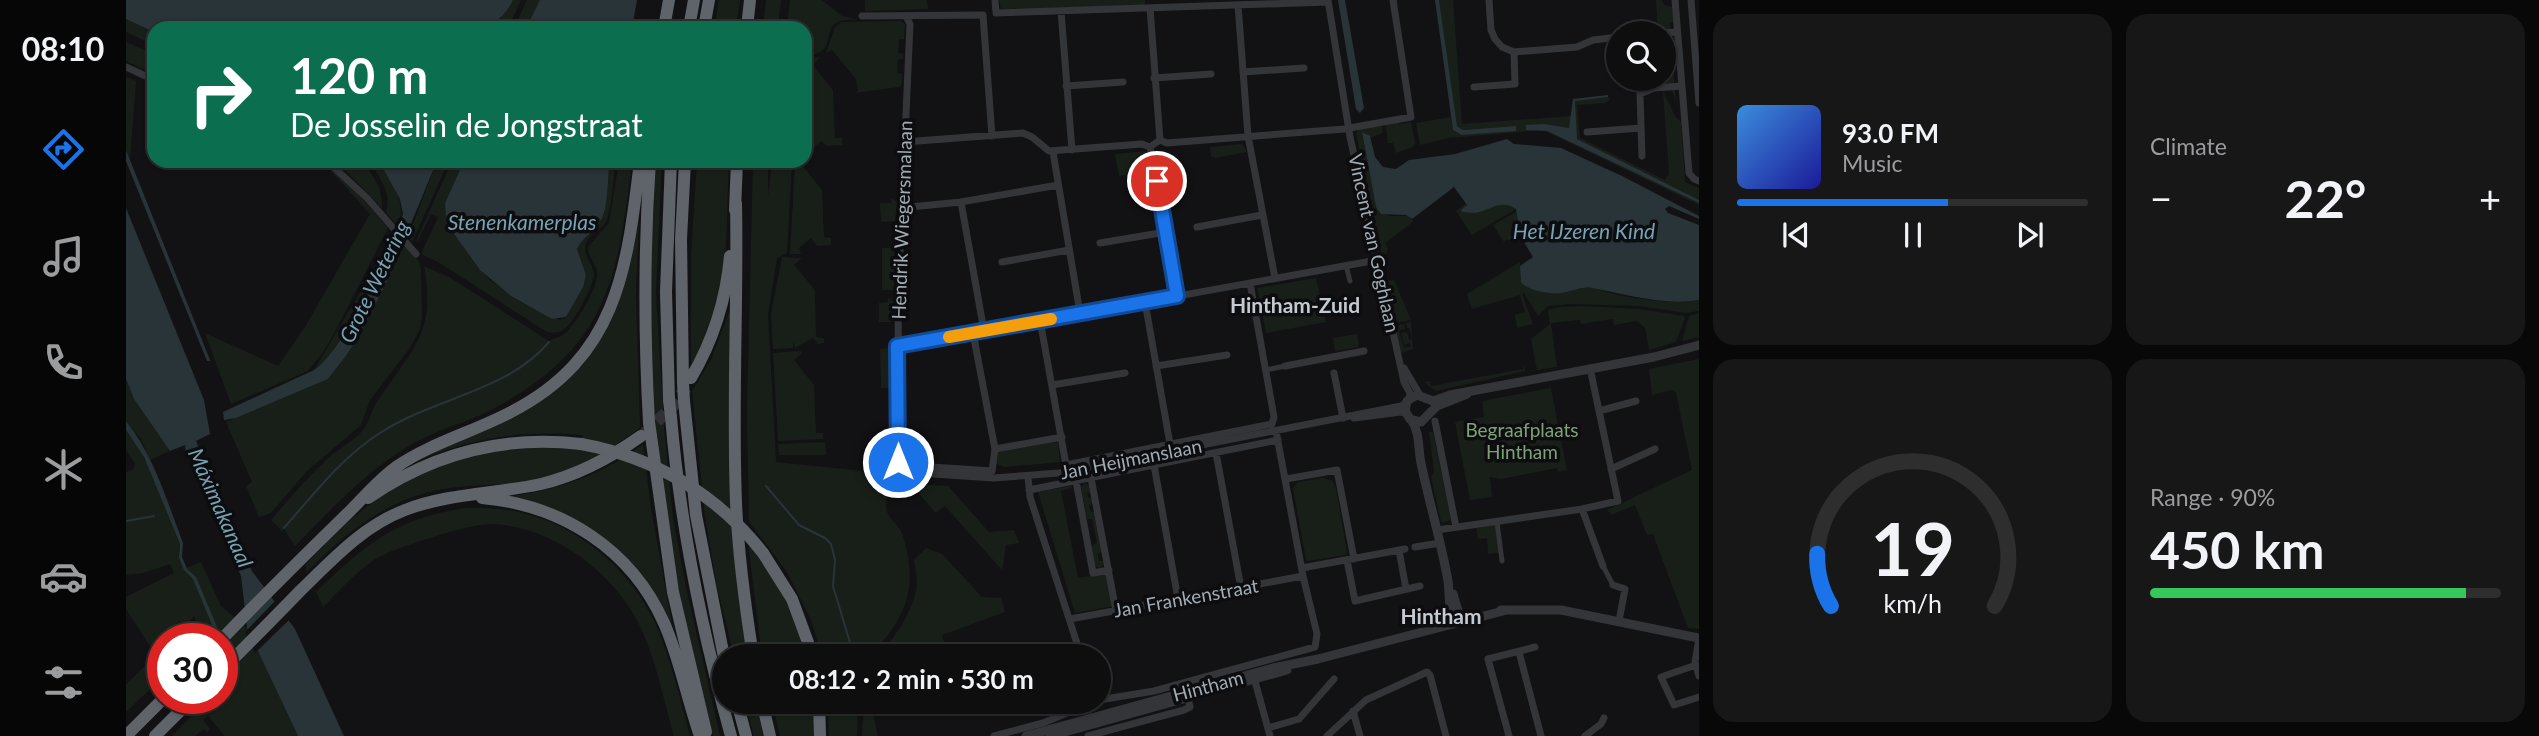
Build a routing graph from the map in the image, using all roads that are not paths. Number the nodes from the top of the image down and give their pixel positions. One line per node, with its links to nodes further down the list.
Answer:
1 (669, 0): 16 (highway)
2 (694, 0): 17 (highway)
3 (709, 0): 18 (highway)
4 (750, 0): 19 (highway)
5 (995, 0): 13 (street)
6 (1393, 0): 35 (street, Vincent van Goghlaan)
7 (1489, 0): 22 (street)
8 (1675, 0): 20 (street)
9 (1328, 1): 10 (street); 35 (street, Vincent van Goghlaan)
10 (1238, 5): 12 (street); 26 (street)
11 (1694, 5): 25 (street)
12 (1150, 8): 13 (street); 29 (street)
13 (1061, 11): 31 (street)
14 (862, 16): 15 (street)
15 (906, 16): 38 (street); 41 (street, Hendrik Wiegersmalaan)
16 (665, 21)
17 (690, 21)
18 (705, 21)
19 (748, 21)
20 (1677, 32): 32 (street)
21 (1606, 38): 22 (street)
22 (1514, 52): 33 (street)
23 (126, 68): 28 (street)
24 (1304, 68): 26 (street)
25 (1698, 70): 34 (street)
26 (1243, 72): 39 (street)
27 (1211, 74): 29 (street)
28 (147, 77)
29 (1154, 78): 40 (street)
30 (1123, 82): 31 (street)
31 (1066, 86): 43 (street)
32 (1682, 86): 36 (street); 52 (street)
33 (1474, 87)
34 (1699, 103)
35 (1349, 128): 39 (street); 63 (street, Vincent van Goghlaan)
36 (1641, 128): 37 (street); 45 (street)
37 (1587, 132)
38 (992, 136): 41 (street); 44 (street)
39 (1248, 136): 40 (street); 57 (street)
40 (1160, 140): 42 (street)
41 (904, 142): 56 (street, Hendrik Wiegersmalaan)
42 (1150, 147): 43 (street); 59 (street)
43 (1072, 150): 44 (street)
44 (1053, 152): 53 (street)
45 (1642, 156)
46 (335, 168): 61 (street)
47 (639, 168): 116 (highway)
48 (650, 168): 97 (highway, bridge)
49 (671, 168): 166 (highway, bridge)
50 (685, 168): 86 (highway)
51 (737, 168): 55 (highway)
52 (1699, 181)
53 (1058, 185): 54 (street); 62 (street)
54 (961, 202): 56 (street); 73 (street)
55 (736, 203): 86 (highway); 139 (highway)
56 (900, 208): 76 (street, Hendrik Wiegersmalaan)
57 (1262, 215): 58 (street); 66 (street)
58 (1197, 227)
59 (1166, 232): 60 (street); 69 (street)
60 (1100, 243)
61 (412, 249)
62 (1069, 250): 64 (street); 71 (street)
63 (1377, 260): 65 (street); 79 (street, Vincent van Goghlaan)
64 (1002, 262)
65 (1346, 265): 66 (street); 67 (street)
66 (1275, 278): 68 (street)
67 (1350, 281)
68 (1250, 283): 69 (street); 83 (street)
69 (1177, 296): 70 (street)
70 (1145, 302): 71 (street); 80 (street)
71 (1080, 313): 72 (street)
72 (1040, 320): 73 (street); 87 (street)
73 (984, 331): 74 (street)
74 (973, 333): 76 (street); 101 (street)
75 (1699, 345): 82 (street)
76 (897, 346): 105 (street, Hendrik Wiegersmalaan)
77 (1364, 351): 81 (street)
78 (1227, 355): 80 (street)
79 (1399, 358): 89 (street, Vincent van Goghlaan); 90 (street, Vincent van Goghlaan)
80 (1156, 366): 100 (street)
81 (1285, 366): 83 (street)
82 (1590, 368): 88 (street); 92 (street)
83 (1266, 370): 96 (street)
84 (1125, 373): 87 (street)
85 (1334, 373): 94 (street)
86 (687, 380): 138 (highway, bridge)
87 (1052, 385): 98 (street)
88 (1467, 394): 89 (street); 95 (street)
89 (1424, 397): 90 (street); 95 (street)
90 (1407, 401): 93 (street); 94 (street, Jan Heijmanslaan)
91 (1636, 401): 92 (street)
92 (1599, 411): 106 (street)
93 (1409, 417): 94 (street, Jan Heijmanslaan); 95 (street); 111 (street)
94 (1343, 418): 96 (street, Jan Heijmanslaan)
95 (1430, 418): 111 (street); 118 (street)
96 (1274, 427): 99 (street); 100 (street, Jan Heijmanslaan); 108 (street, Jan Heijmanslaan)
97 (646, 436): 114 (highway); 165 (highway)
98 (1062, 437): 100 (street, Jan Heijmanslaan); 101 (street, Jan Heijmanslaan)
99 (1278, 440): 103 (street, Jan Heijmanslaan); 110 (street)
100 (1171, 444)
101 (995, 449): 107 (street, Jan Heijmanslaan)
102 (1655, 449): 106 (street)
103 (1216, 453): 104 (street, Jan Heijmanslaan); 129 (street)
104 (1154, 465): 109 (street, Jan Heijmanslaan); 131 (street)
105 (898, 467): 107 (street, Jan Heijmanslaan)
106 (1611, 469): 115 (street)
107 (916, 473): 108 (street, Jan Heijmanslaan)
108 (1028, 477): 113 (street)
109 (1091, 478): 112 (street, Jan Heijmanslaan); 125 (street)
110 (1286, 479): 122 (street); 126 (street)
111 (1425, 479): 119 (street)
112 (1076, 481): 113 (street, Jan Heijmanslaan); 125 (street)
113 (1029, 489): 134 (street)
114 (461, 496): 144 (highway); 164 (highway)
115 (1582, 509): 117 (street); 124 (street)
116 (351, 510): 136 (highway); 140 (highway, bridge)
117 (1497, 522): 118 (street); 123 (street)
118 (1457, 527): 119 (street)
119 (1437, 530): 120 (street)
120 (1440, 543): 121 (street); 133 (street)
121 (1415, 547)
122 (1351, 559): 126 (street, Jan Frankenstraat); 130 (street, Jan Frankenstraat); 130 (street)
123 (1503, 561)
124 (1604, 566): 127 (street)
125 (1109, 570): 132 (street)
126 (1303, 572): 129 (street, Jan Frankenstraat); 150 (street, Hintham)
127 (1613, 585): 135 (street)
128 (1420, 586): 130 (street)
129 (1241, 588): 131 (street, Jan Frankenstraat)
130 (1406, 589)
131 (1178, 599): 132 (street, Jan Frankenstraat)
132 (1115, 611): 134 (street, Jan Frankenstraat)
133 (1457, 619): 135 (street, Hintham); 147 (street, Hintham)
134 (1070, 620): 141 (street)
135 (1619, 621): 137 (street, Hintham)
136 (238, 623)
137 (1699, 638): 145 (street)
138 (721, 644)
139 (751, 644)
140 (809, 644)
141 (1077, 644)
142 (1535, 647): 143 (street)
143 (1518, 652): 177 (street); 178 (street)
144 (238, 654)
145 (1696, 665): 146 (street); 149 (street)
146 (1699, 676)
147 (1254, 677): 160 (street, Hintham); 160 (street, Hintham); 161 (street)
148 (1334, 679): 161 (street)
149 (1699, 697)
150 (1111, 698)
151 (1353, 711): 174 (street); 175 (street); 176 (street)
152 (148, 714): 162 (highway)
153 (177, 714): 163 (highway)
154 (740, 714): 167 (highway)
155 (765, 714): 168 (highway)
156 (820, 714): 169 (highway)
157 (1066, 714): 170 (street, Hintham)
158 (1100, 714): 160 (street)
159 (1604, 718): 179 (street)
160 (1102, 723): 171 (street, Hintham); 172 (street, Hintham); 173 (street, Hintham)
161 (1269, 732)
162 (126, 736)
163 (155, 736)
164 (700, 736)
165 (707, 736)
166 (730, 736)
167 (746, 736)
168 (770, 736)
169 (820, 736)
170 (994, 736)
171 (1026, 736)
172 (1049, 736)
173 (1088, 736)
174 (1327, 736)
175 (1360, 736)
176 (1446, 736)
177 (1508, 736)
178 (1541, 736)
179 (1585, 736)

